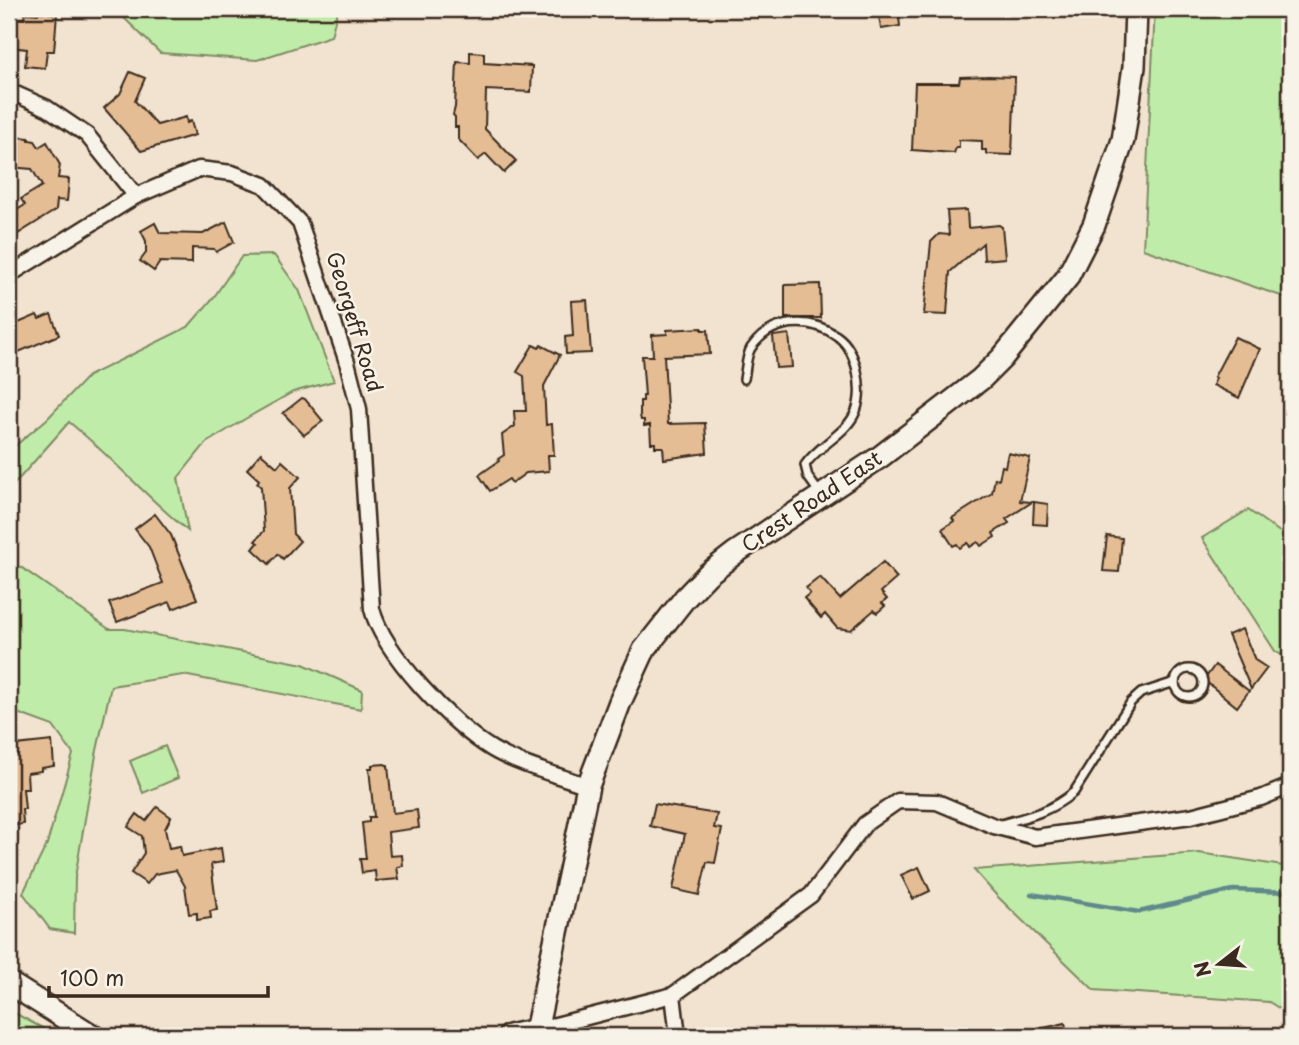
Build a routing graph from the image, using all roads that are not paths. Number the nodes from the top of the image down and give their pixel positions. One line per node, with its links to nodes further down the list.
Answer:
1 (1136, 9): 6 (street, Crest Road East)
2 (9, 91): 3 (street)
3 (135, 196): 4 (street, Georgeff Road); 8 (street, Georgeff Road)
4 (9, 275)
5 (744, 379): 6 (lane)
6 (821, 496): 8 (street, Crest Road East)
7 (1175, 682): 10 (lane)
8 (588, 786): 13 (street, Crest Road East)
9 (1290, 786): 10 (street)
10 (993, 826): 12 (street)
11 (9, 983): 14 (street)
12 (673, 996): 13 (street); 16 (street)
13 (535, 1033): 15 (street)
14 (93, 1036)
15 (509, 1036)
16 (678, 1036)

